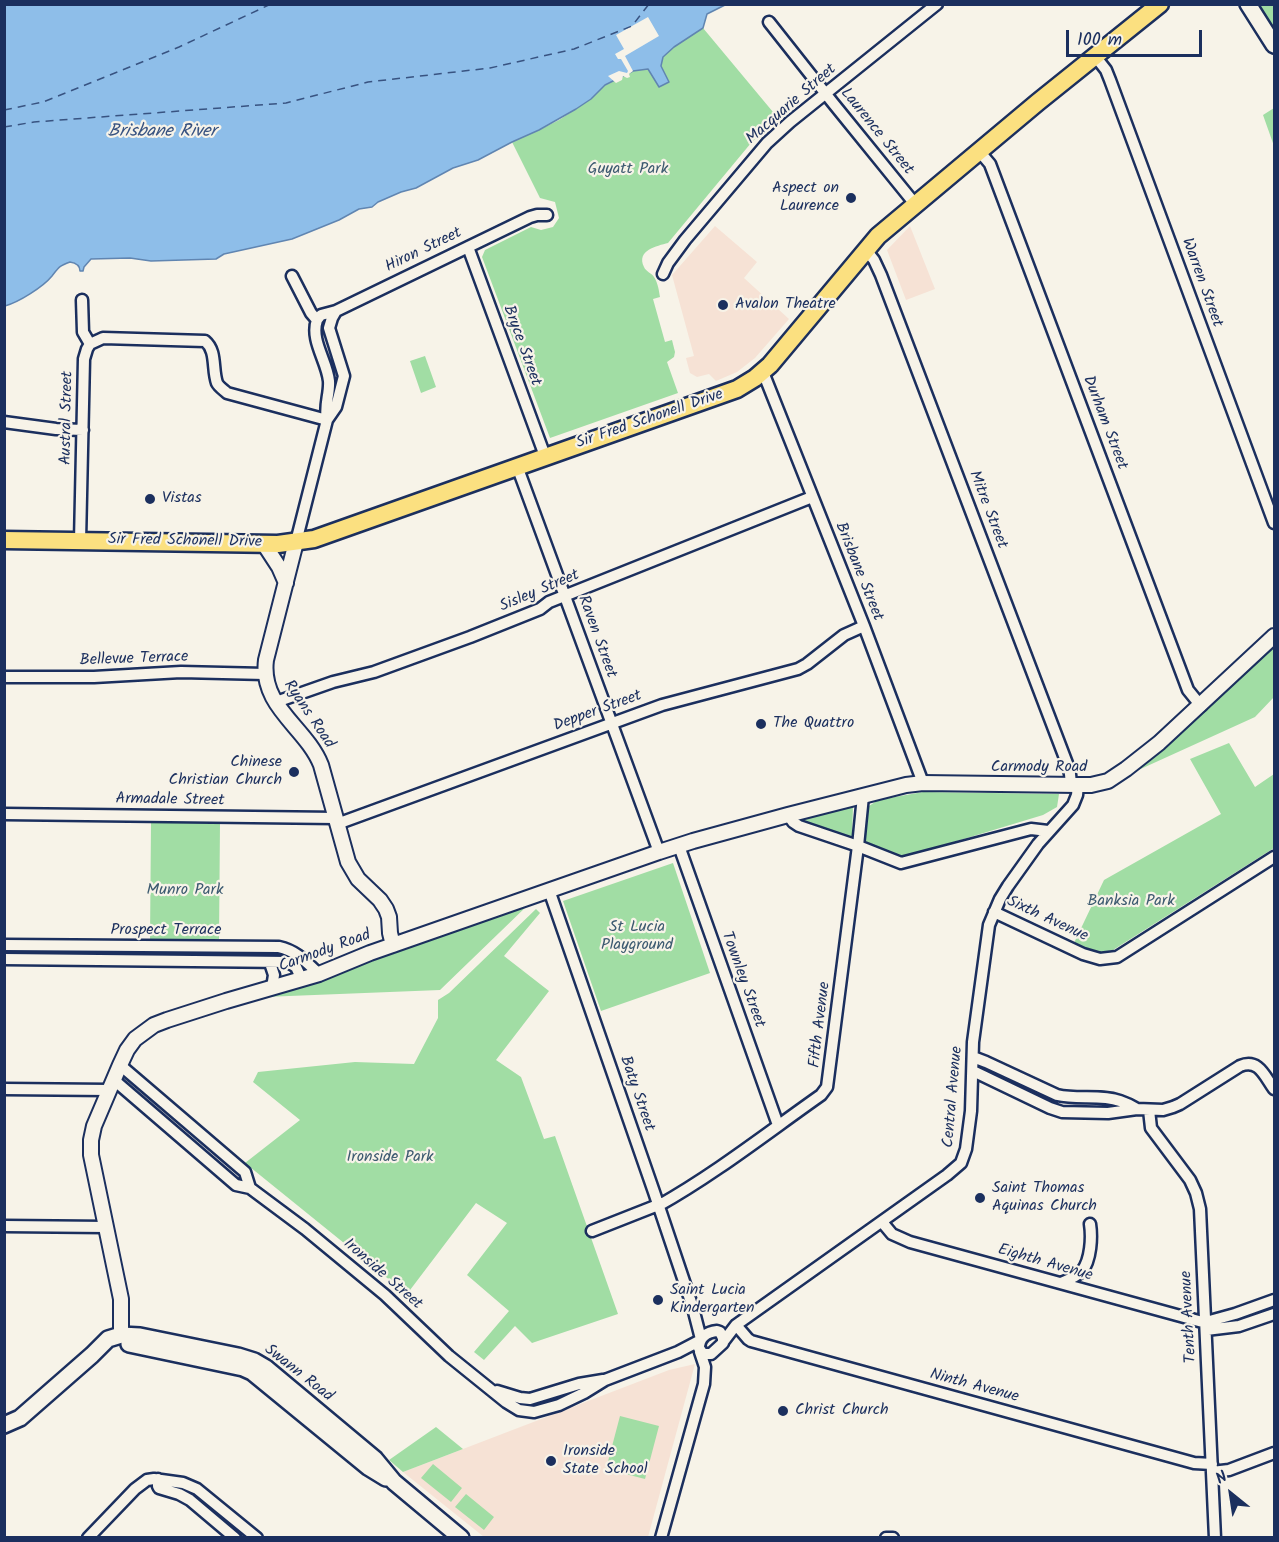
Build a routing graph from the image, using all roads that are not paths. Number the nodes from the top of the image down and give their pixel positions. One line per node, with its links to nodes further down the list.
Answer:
1 (937, 4): 7 (street, Macquarie Street)
2 (1160, 4): 6 (main road, Sir Fred Schonell Drive)
3 (1248, 4): 5 (main road)
4 (769, 22): 7 (street, Laurence Street)
5 (1275, 45)
6 (1095, 56): 8 (main road, Sir Fred Schonell Drive); 26 (street, Warren Street)
7 (826, 94): 9 (street, Laurence Street); 13 (street, Macquarie Street)
8 (979, 151): 9 (main road, Sir Fred Schonell Drive); 38 (street, Durham Street)
9 (915, 204): 12 (main road, Sir Fred Schonell Drive)
10 (547, 215): 11 (street, Hiron Street)
11 (468, 247): 16 (street, Hiron Street); 23 (street, Bryce Street)
12 (866, 250): 19 (main road, Sir Fred Schonell Drive); 41 (street, Mitre Street)
13 (663, 274)
14 (292, 276): 17 (street, Ryans Road)
15 (82, 300): 18 (street, Austral Street)
16 (336, 311): 17 (street, Hiron Street); 20 (street, Ryans Road)
17 (317, 320): 20 (street, Ryans Road)
18 (90, 344): 20 (street); 22 (street, Austral Street)
19 (763, 372): 23 (main road, Sir Fred Schonell Drive); 25 (street, Brisbane Street)
20 (327, 420): 29 (street, Ryans Road)
21 (4, 422): 22 (street)
22 (83, 430): 28 (street, Austral Street)
23 (545, 456): 24 (main road, Sir Fred Schonell Drive)
24 (518, 466): 29 (main road, Sir Fred Schonell Drive); 32 (street, Raven Street)
25 (812, 497): 32 (street, Sisley Street); 33 (street, Brisbane Street)
26 (1275, 523)
27 (4, 540): 28 (main road, Sir Fred Schonell Drive)
28 (80, 541): 30 (main road, Sir Fred Schonell Drive)
29 (296, 542): 30 (main road, Sir Fred Schonell Drive); 31 (street, Ryans Road)
30 (264, 544): 31 (street)
31 (286, 583): 35 (street, Ryans Road)
32 (565, 596): 37 (street, Sisley Street); 39 (street, Raven Street)
33 (864, 626): 39 (street, Depper Street); 40 (street, Brisbane Street)
34 (1275, 636): 38 (street, Carmody Road)
35 (265, 674): 36 (street, Bellevue Terrace); 37 (street, Ryans Road)
36 (4, 677)
37 (276, 702): 45 (street, Ryans Road)
38 (1201, 706): 41 (street, Carmody Road)
39 (612, 724): 45 (street, Depper Street); 49 (street, Raven Street)
40 (924, 783): 41 (street, Carmody Road); 42 (street, Carmody Road)
41 (1075, 785): 46 (street, Central Avenue)
42 (863, 796): 44 (street, Carmody Road); 48 (street, Fifth Avenue)
43 (4, 814): 45 (street, Armadale Street)
44 (788, 815): 47 (street, Carmody Road); 48 (street)
45 (337, 821): 54 (street, Ryans Road)
46 (1048, 831): 48 (street); 52 (street, Central Avenue)
47 (679, 846): 49 (street, Carmody Road); 68 (street, Townley Street)
48 (858, 846): 68 (street, Fifth Avenue)
49 (659, 852): 51 (street, Carmody Road)
50 (1275, 857): 52 (street, Sixth Avenue)
51 (549, 890): 54 (street, Carmody Road); 70 (street, Baty Street)
52 (994, 912): 60 (street, Central Avenue)
53 (4, 945): 57 (street, Prospect Terrace)
54 (393, 945): 57 (street, Carmody Road)
55 (4, 959): 56 (street, Prospect Terrace)
56 (270, 963): 58 (street, Prospect Terrace); 59 (street)
57 (319, 974): 58 (street, Carmody Road)
58 (302, 980): 59 (street, Carmody Road)
59 (272, 988): 61 (street, Carmody Road)
60 (973, 1057): 62 (street, Central Avenue); 66 (street)
61 (120, 1065): 63 (street, Carmody Road); 69 (street, Ironside Street)
62 (973, 1071): 66 (street); 71 (street, Central Avenue)
63 (111, 1085): 64 (street); 69 (street, Ironside Street); 74 (street, Carmody Road)
64 (4, 1089)
65 (1275, 1089): 67 (street)
66 (1137, 1110): 67 (street)
67 (1149, 1110): 83 (street, Tenth Avenue)
68 (778, 1125): 70 (street, Fifth Avenue)
69 (250, 1188): 90 (street, Ironside Street)
70 (658, 1206): 75 (street, Fifth Avenue); 80 (street, Baty Street)
71 (882, 1222): 77 (street, Eighth Avenue); 82 (street, Central Avenue)
72 (1090, 1224): 76 (street)
73 (4, 1226): 74 (street)
74 (106, 1227): 85 (street, Carmody Road)
75 (592, 1231)
76 (1084, 1268): 77 (street); 78 (street)
77 (1061, 1283): 78 (street, Eighth Avenue)
78 (1096, 1294): 83 (street, Eighth Avenue)
79 (1275, 1300): 83 (street)
80 (693, 1308): 84 (street, Baty Street); 86 (street, Baty Street)
81 (1275, 1314): 83 (street, Eighth Avenue)
82 (736, 1325): 84 (street, Central Avenue); 87 (street, Central Avenue); 96 (street, Ninth Avenue)
83 (1206, 1325): 96 (street, Tenth Avenue)
84 (715, 1331): 86 (street, Central Avenue); 87 (street)
85 (126, 1338): 92 (main road); 101 (main road, Swann Road)
86 (701, 1339): 89 (street, Central Avenue); 90 (street, Ironside Street)
87 (723, 1342): 88 (street, Central Avenue)
88 (716, 1351): 89 (street); 91 (street, Central Avenue)
89 (700, 1352): 90 (street, Ironside Street); 91 (street, Central Avenue)
90 (672, 1355)
91 (704, 1384): 102 (street, Central Avenue)
92 (30, 1408): 93 (main road); 94 (main road)
93 (4, 1417)
94 (4, 1425)
95 (1275, 1453): 96 (street, Ninth Avenue)
96 (1212, 1468): 105 (street, Tenth Avenue)
97 (158, 1479): 98 (street); 99 (street); 100 (street)
98 (88, 1538)
99 (235, 1538)
100 (257, 1538)
101 (461, 1538)
102 (661, 1538)
103 (886, 1538): 104 (street)
104 (893, 1538)
105 (1215, 1538)

